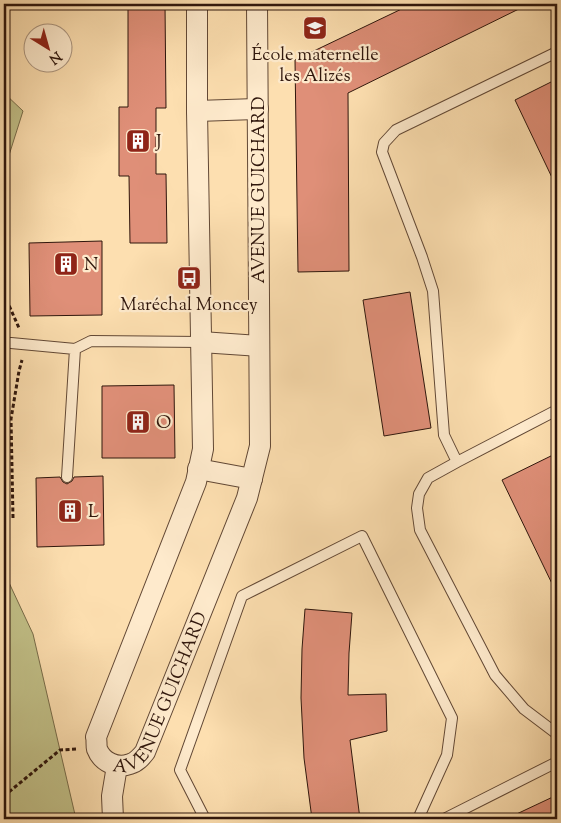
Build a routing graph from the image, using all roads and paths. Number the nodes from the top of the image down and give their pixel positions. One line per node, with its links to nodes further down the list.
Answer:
1 (197, 4): 5 (street, AVENUE GUICHARD)
2 (257, 4): 4 (street, AVENUE GUICHARD)
3 (557, 52): 13 (lane)
4 (258, 109): 5 (street); 10 (street, AVENUE GUICHARD)
5 (197, 111): 7 (street, AVENUE GUICHARD)
6 (4, 294): 9 (path)
7 (201, 342): 10 (street); 11 (lane); 14 (street, AVENUE GUICHARD)
8 (11, 343): 9 (lane)
9 (26, 345): 11 (lane); 17 (path)
10 (259, 346): 16 (street, AVENUE GUICHARD)
11 (74, 349): 15 (lane)
12 (557, 410): 13 (lane)
13 (457, 462): 18 (lane)
14 (198, 469): 16 (street); 19 (street, AVENUE GUICHARD)
15 (67, 477)
16 (252, 479): 21 (street, AVENUE GUICHARD)
17 (13, 518)
18 (557, 734)
19 (97, 749): 21 (street, AVENUE GUICHARD); 22 (path)
20 (557, 762): 26 (lane)
21 (117, 766): 23 (street)
22 (4, 796)
23 (113, 819)
24 (205, 819): 25 (lane)
25 (418, 819)
26 (444, 819)

